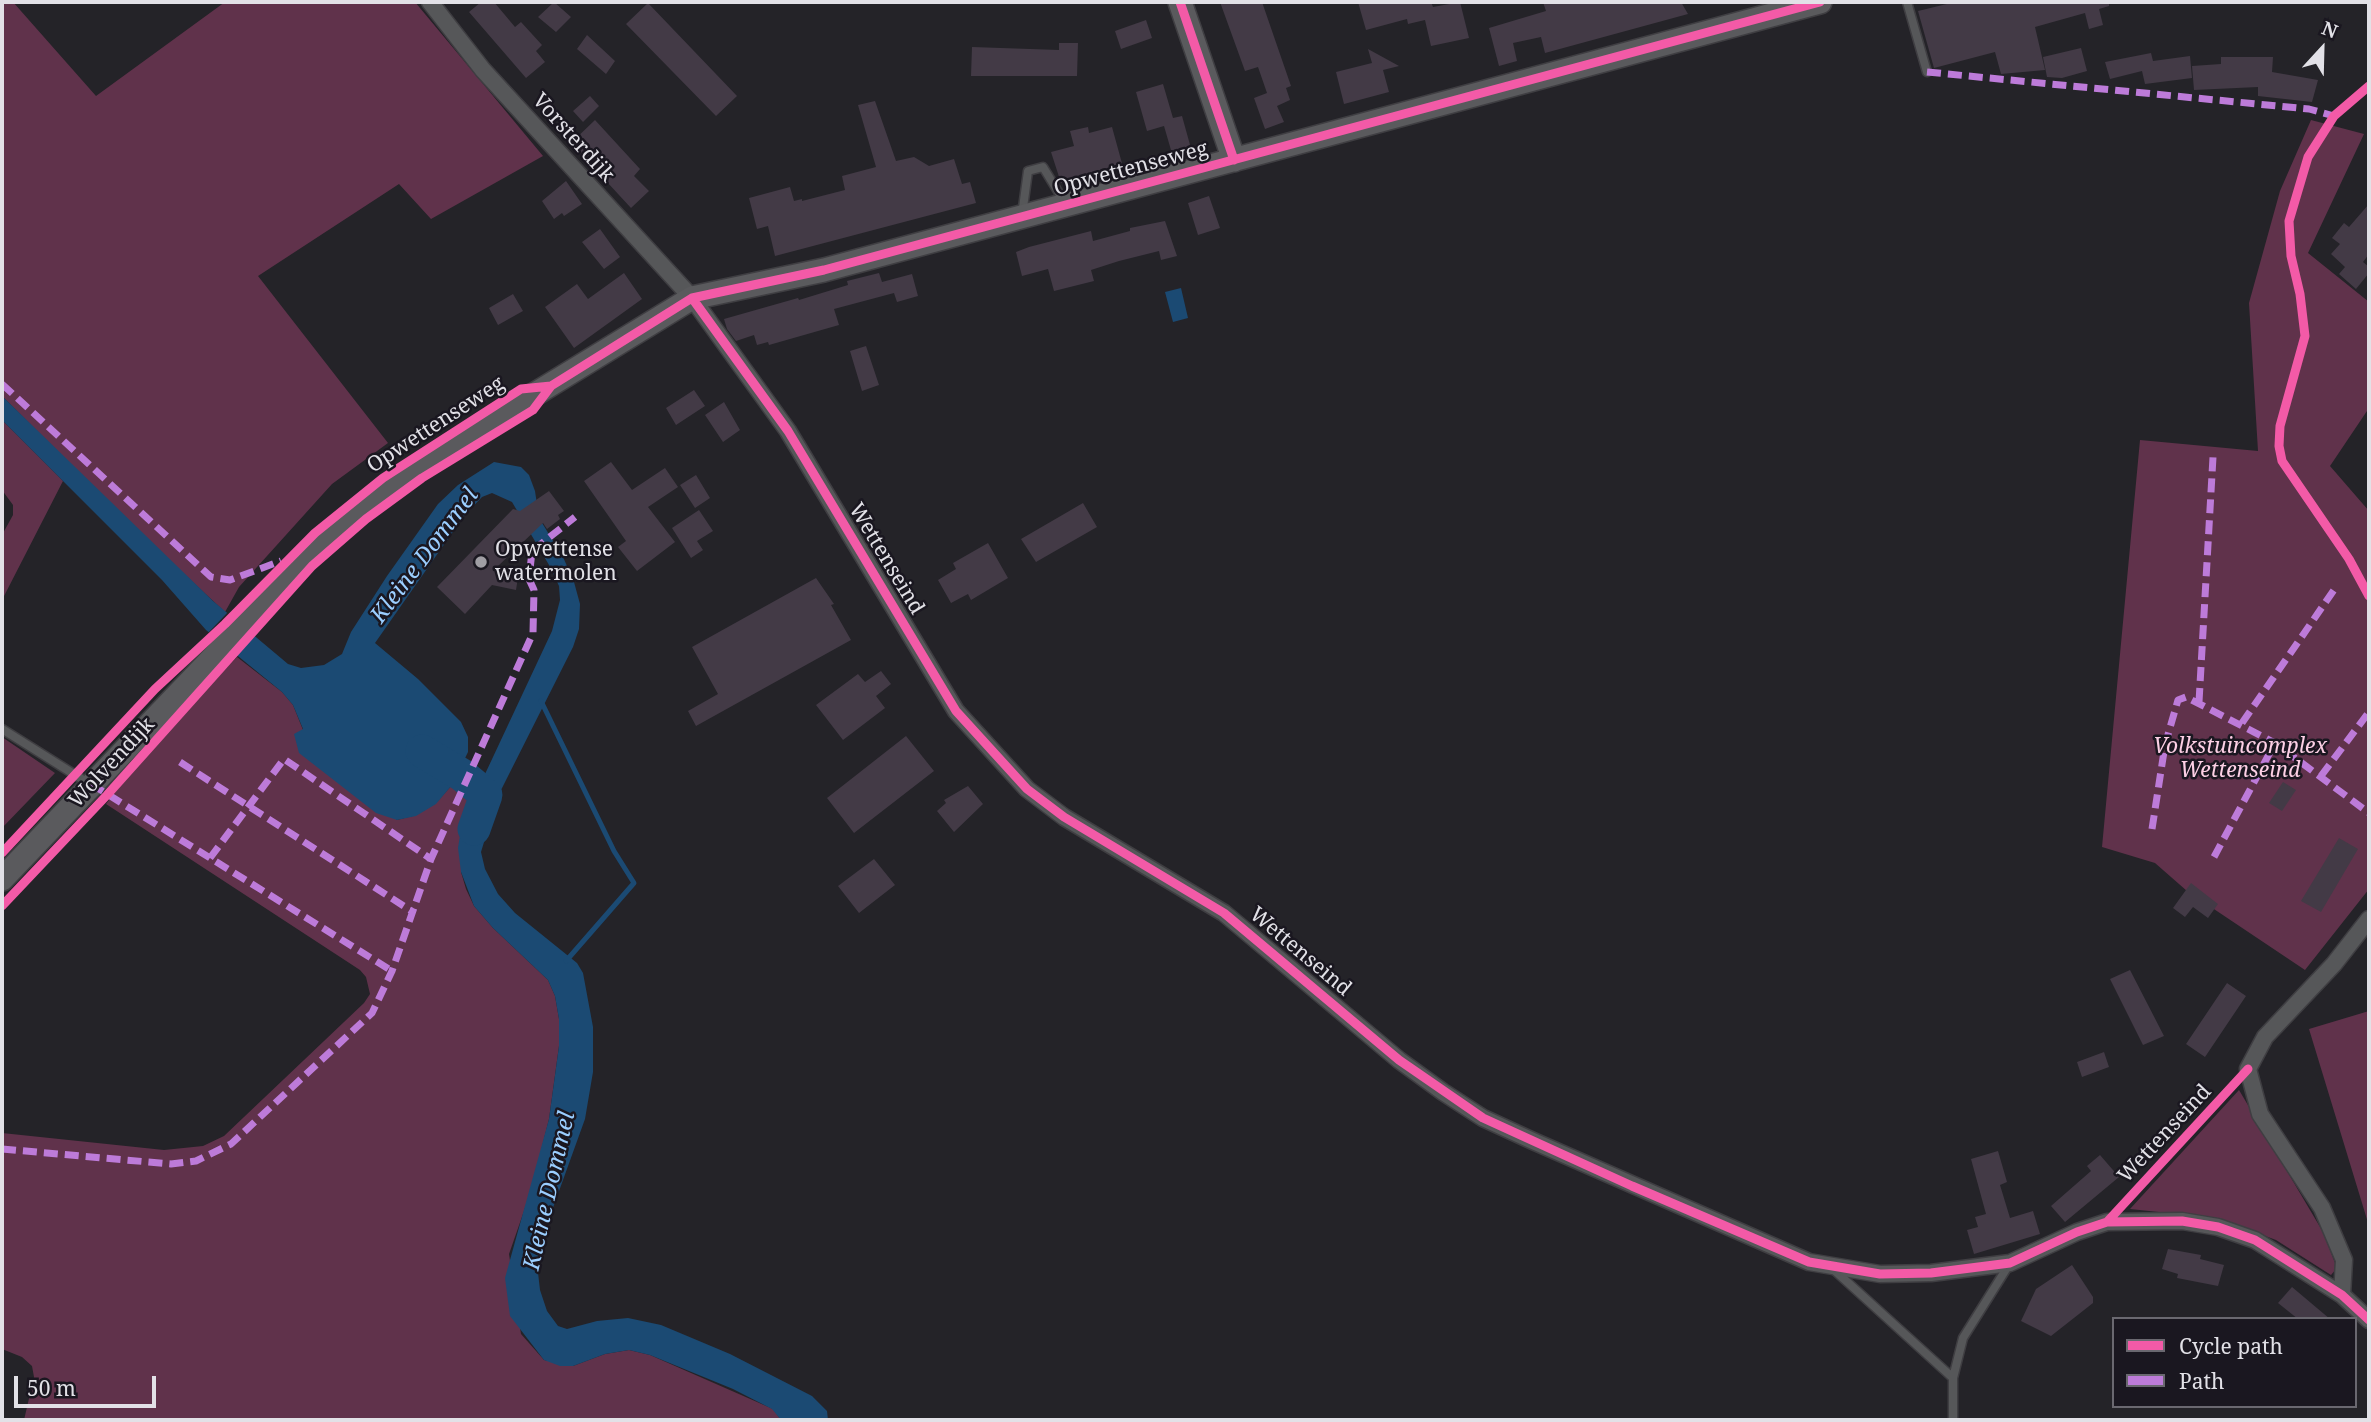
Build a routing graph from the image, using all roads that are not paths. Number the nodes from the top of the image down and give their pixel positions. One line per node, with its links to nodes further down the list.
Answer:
1 (430, 2): 10 (street, Vorsterdijk)
2 (1180, 2): 7 (street)
3 (1820, 2): 5 (street, Opwettenseweg)
4 (1907, 2): 6 (lane)
5 (1785, 6): 7 (street, Opwettenseweg)
6 (1927, 72)
7 (1234, 160): 8 (street, Opwettenseweg)
8 (1067, 205): 9 (street, Opwettenseweg); 9 (lane)
9 (1021, 218): 10 (street, Opwettenseweg)
10 (692, 298): 11 (street, Opwettenseweg); 17 (street, Wettenseind)
11 (234, 634): 13 (street, Wolvendijk)
12 (2, 729): 13 (lane)
13 (91, 784): 14 (street, Wolvendijk)
14 (2, 879)
15 (2369, 919): 18 (street)
16 (2010, 1263): 17 (street, Wettenseind); 18 (street, Wettenseind); 20 (lane)
17 (1830, 1266): 20 (lane)
18 (2342, 1295): 19 (street, Wettenseind)
19 (2369, 1320)
20 (1952, 1378): 21 (lane)
21 (1952, 1420)

